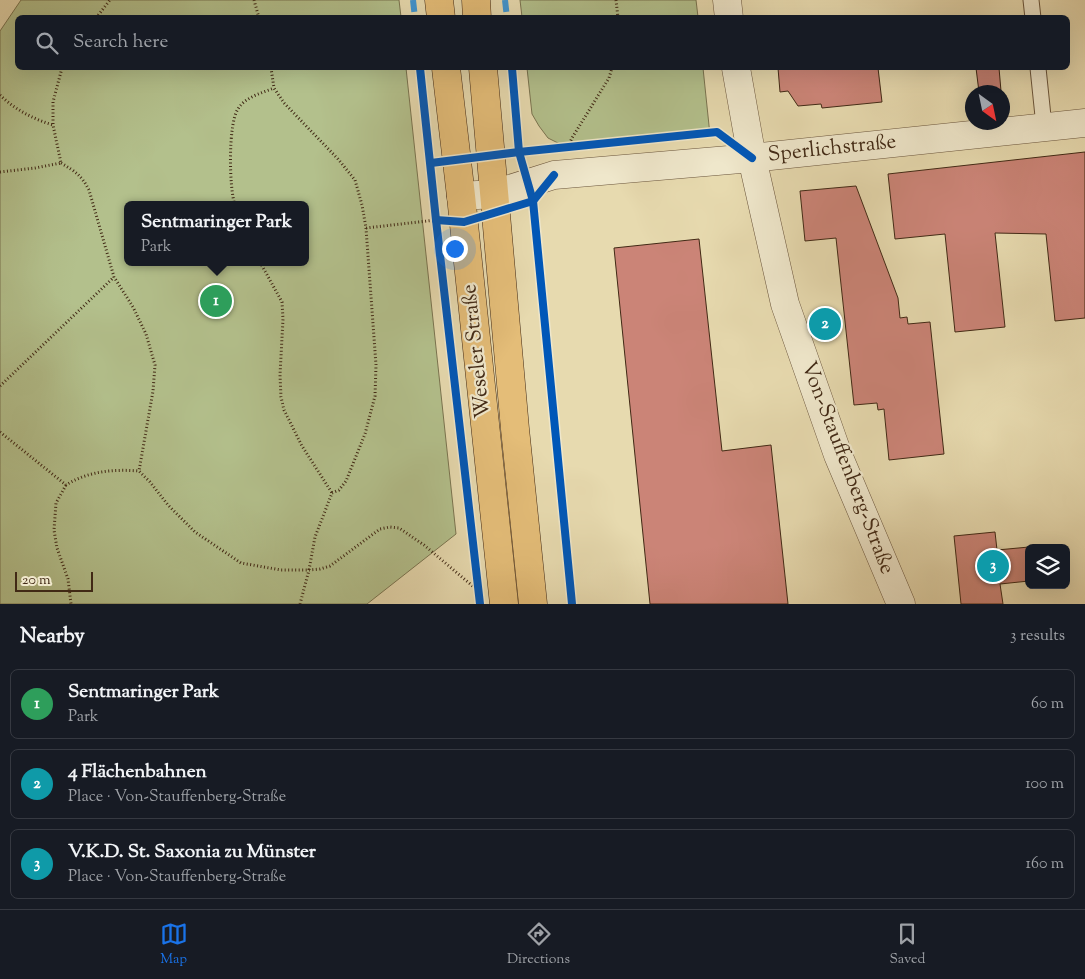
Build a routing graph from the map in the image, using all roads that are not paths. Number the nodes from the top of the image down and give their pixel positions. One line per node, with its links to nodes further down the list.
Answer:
1 (439, 0): 5 (main road)
2 (476, 0): 6 (main road)
3 (728, 0): 7 (street)
4 (1031, 0): 8 (lane)
5 (441, 15)
6 (478, 15)
7 (729, 15)
8 (1032, 15)
9 (446, 70): 17 (main road, Weseler Straße)
10 (483, 70): 16 (main road, Weseler Straße)
11 (736, 70): 15 (street, Von-Stauffenberg-Straße)
12 (1038, 70): 14 (lane)
13 (1085, 123): 14 (street, Sperlichstraße)
14 (1044, 126): 15 (street, Sperlichstraße)
15 (752, 158): 16 (street, Sperlichstraße); 20 (street, Von-Stauffenberg-Straße)
16 (494, 194): 17 (street, Sperlichstraße); 19 (main road, Weseler Straße)
17 (461, 196): 18 (main road, Weseler Straße)
18 (504, 604)
19 (533, 604)
20 (901, 604)

